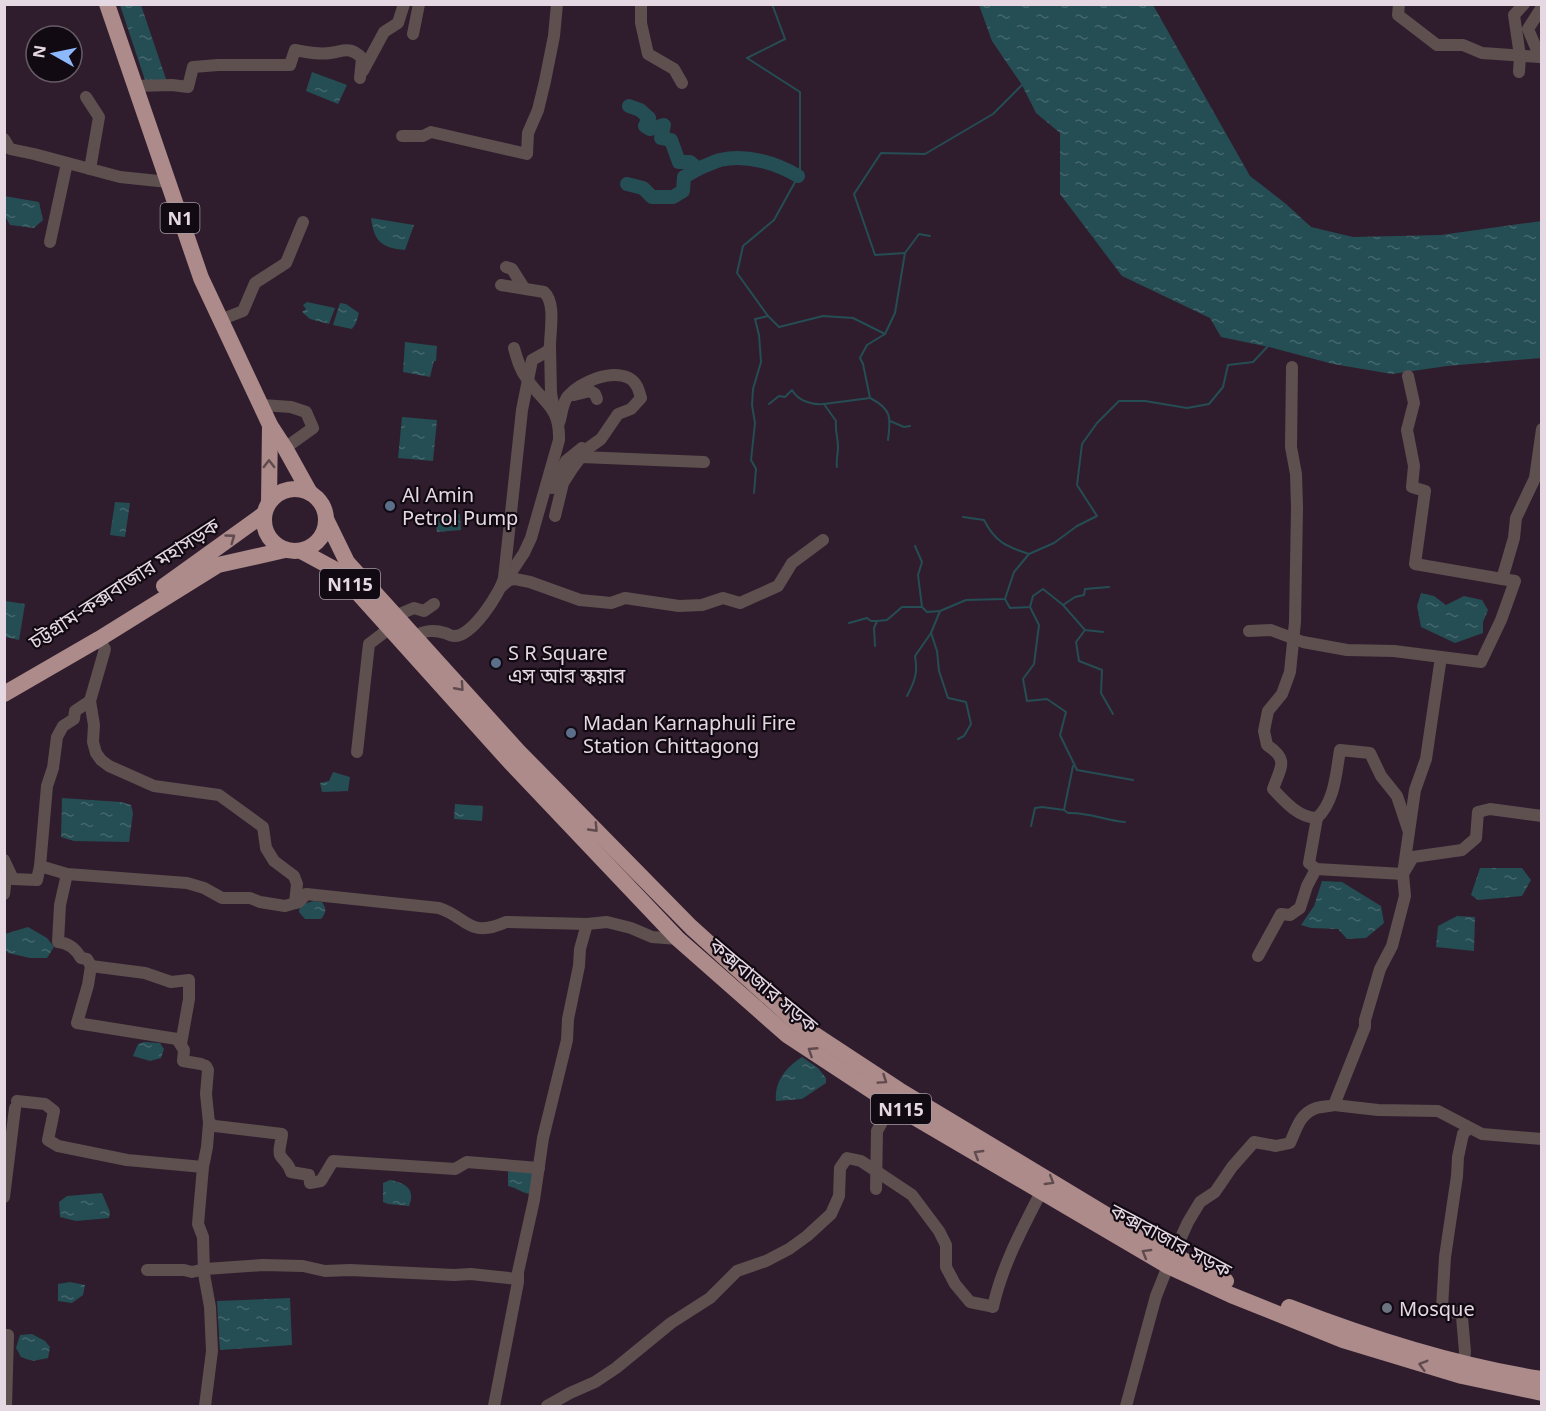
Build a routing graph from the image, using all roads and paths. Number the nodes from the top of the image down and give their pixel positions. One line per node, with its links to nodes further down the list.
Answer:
1 (106, 4): 13 (highway, N1)
2 (404, 4): 13 (street)
3 (418, 4): 9 (street)
4 (557, 4): 15 (street)
5 (641, 4): 12 (street)
6 (1399, 4): 10 (street)
7 (1524, 4): 10 (street)
8 (1542, 7): 10 (street)
9 (413, 34)
10 (1520, 56): 11 (street)
11 (1519, 72)
12 (682, 83)
13 (135, 86): 19 (highway, N1)
14 (86, 97): 18 (street)
15 (402, 136)
16 (4, 139): 17 (street)
17 (67, 163): 18 (street); 21 (street)
18 (90, 169): 19 (street)
19 (168, 182): 25 (highway, N1)
20 (303, 222): 25 (street)
21 (50, 242)
22 (506, 267): 24 (street)
23 (501, 285): 24 (street)
24 (524, 288): 26 (street)
25 (220, 321): 33 (highway, N1)
26 (550, 346): 30 (street); 34 (street)
27 (514, 348): 30 (street)
28 (1292, 367): 55 (street)
29 (1408, 376): 48 (street)
30 (527, 380): 34 (street); 49 (street)
31 (567, 398): 32 (street); 34 (street); 35 (street)
32 (597, 399)
33 (262, 405): 36 (highway, N1); 38 (street)
34 (557, 417): 41 (street)
35 (614, 419): 39 (street); 41 (street)
36 (270, 425): 38 (highway, N1); 43 (highway, N1, one-way to 36)
37 (1542, 429): 48 (street)
38 (285, 448): 42 (highway, N1)
39 (581, 457): 40 (street); 44 (street)
40 (704, 462)
41 (545, 491): 49 (street)
42 (310, 493): 43 (highway); 45 (highway)
43 (266, 508): 47 (highway); 59 (highway, চট্টগ্রাম-কক্সবাজার মহাসড়ক, one-way to 43)
44 (555, 516)
45 (326, 519): 47 (highway); 51 (highway, কক্সবাজার সড়ক / N115)
46 (823, 540): 49 (street)
47 (293, 550): 51 (highway, কক্সবাজার সড়ক / N115); 56 (highway, চট্টগ্রাম-কক্সবাজার মহাসড়ক)
48 (1502, 579): 58 (street)
49 (501, 587): 53 (street)
50 (434, 604): 51 (street)
51 (393, 622): 54 (highway, কক্সবাজার সড়ক / N115); 62 (street); 74 (highway, কক্সবাজার সড়ক / N115)
52 (1249, 631): 55 (street)
53 (467, 632): 54 (street); 57 (street)
54 (414, 636): 89 (highway, কক্সবাজার সড়ক / N115, one-way to 89)
55 (1293, 638): 58 (street); 64 (street)
56 (99, 639): 60 (highway, চট্টগ্রাম-কক্সবাজার মহাসড়ক); 61 (street)
57 (472, 644)
58 (1441, 657): 65 (street)
59 (4, 682)
60 (4, 694)
61 (90, 701): 67 (street); 72 (street)
62 (357, 752)
63 (1542, 816): 70 (street)
64 (1317, 818): 65 (street); 68 (street)
65 (1408, 829): 70 (street)
66 (4, 860): 67 (street); 71 (street)
67 (40, 866): 69 (street)
68 (1316, 869): 70 (street); 75 (street)
69 (67, 874): 72 (street); 76 (street)
70 (1403, 874): 79 (street)
71 (4, 894)
72 (295, 903): 73 (street)
73 (587, 924): 74 (street); 84 (street)
74 (678, 939): 78 (highway, কক্সবাজার সড়ক / N115, one-way to 74)
75 (1258, 956)
76 (92, 966): 77 (street); 77 (street)
77 (182, 1044): 80 (street)
78 (892, 1104): 85 (street); 87 (highway, কক্সবাজার সড়ক / N115, one-way to 78)
79 (1334, 1105): 81 (street); 89 (street)
80 (208, 1123): 83 (street); 84 (street)
81 (1469, 1128): 82 (street); 94 (street)
82 (1542, 1139)
83 (203, 1167): 88 (street); 90 (street)
84 (539, 1168): 92 (street)
85 (878, 1173): 86 (street); 87 (street); 100 (street)
86 (876, 1189)
87 (1041, 1192): 89 (highway, কক্সবাজার সড়ক / N115, one-way to 87)
88 (4, 1197)
89 (1171, 1260): 94 (highway, কক্সবাজার সড়ক / N115); 101 (street)
90 (205, 1269): 91 (street); 92 (street); 98 (street)
91 (147, 1270)
92 (518, 1278): 99 (street)
93 (4, 1335): 97 (street)
94 (1463, 1370): 95 (highway, কক্সবাজার সড়ক / N115); 96 (highway, কক্সবাজার সড়ক / N115)
95 (1542, 1379)
96 (1542, 1393)
97 (6, 1407)
98 (205, 1407)
99 (494, 1407)
100 (547, 1407)
101 (1126, 1407)

